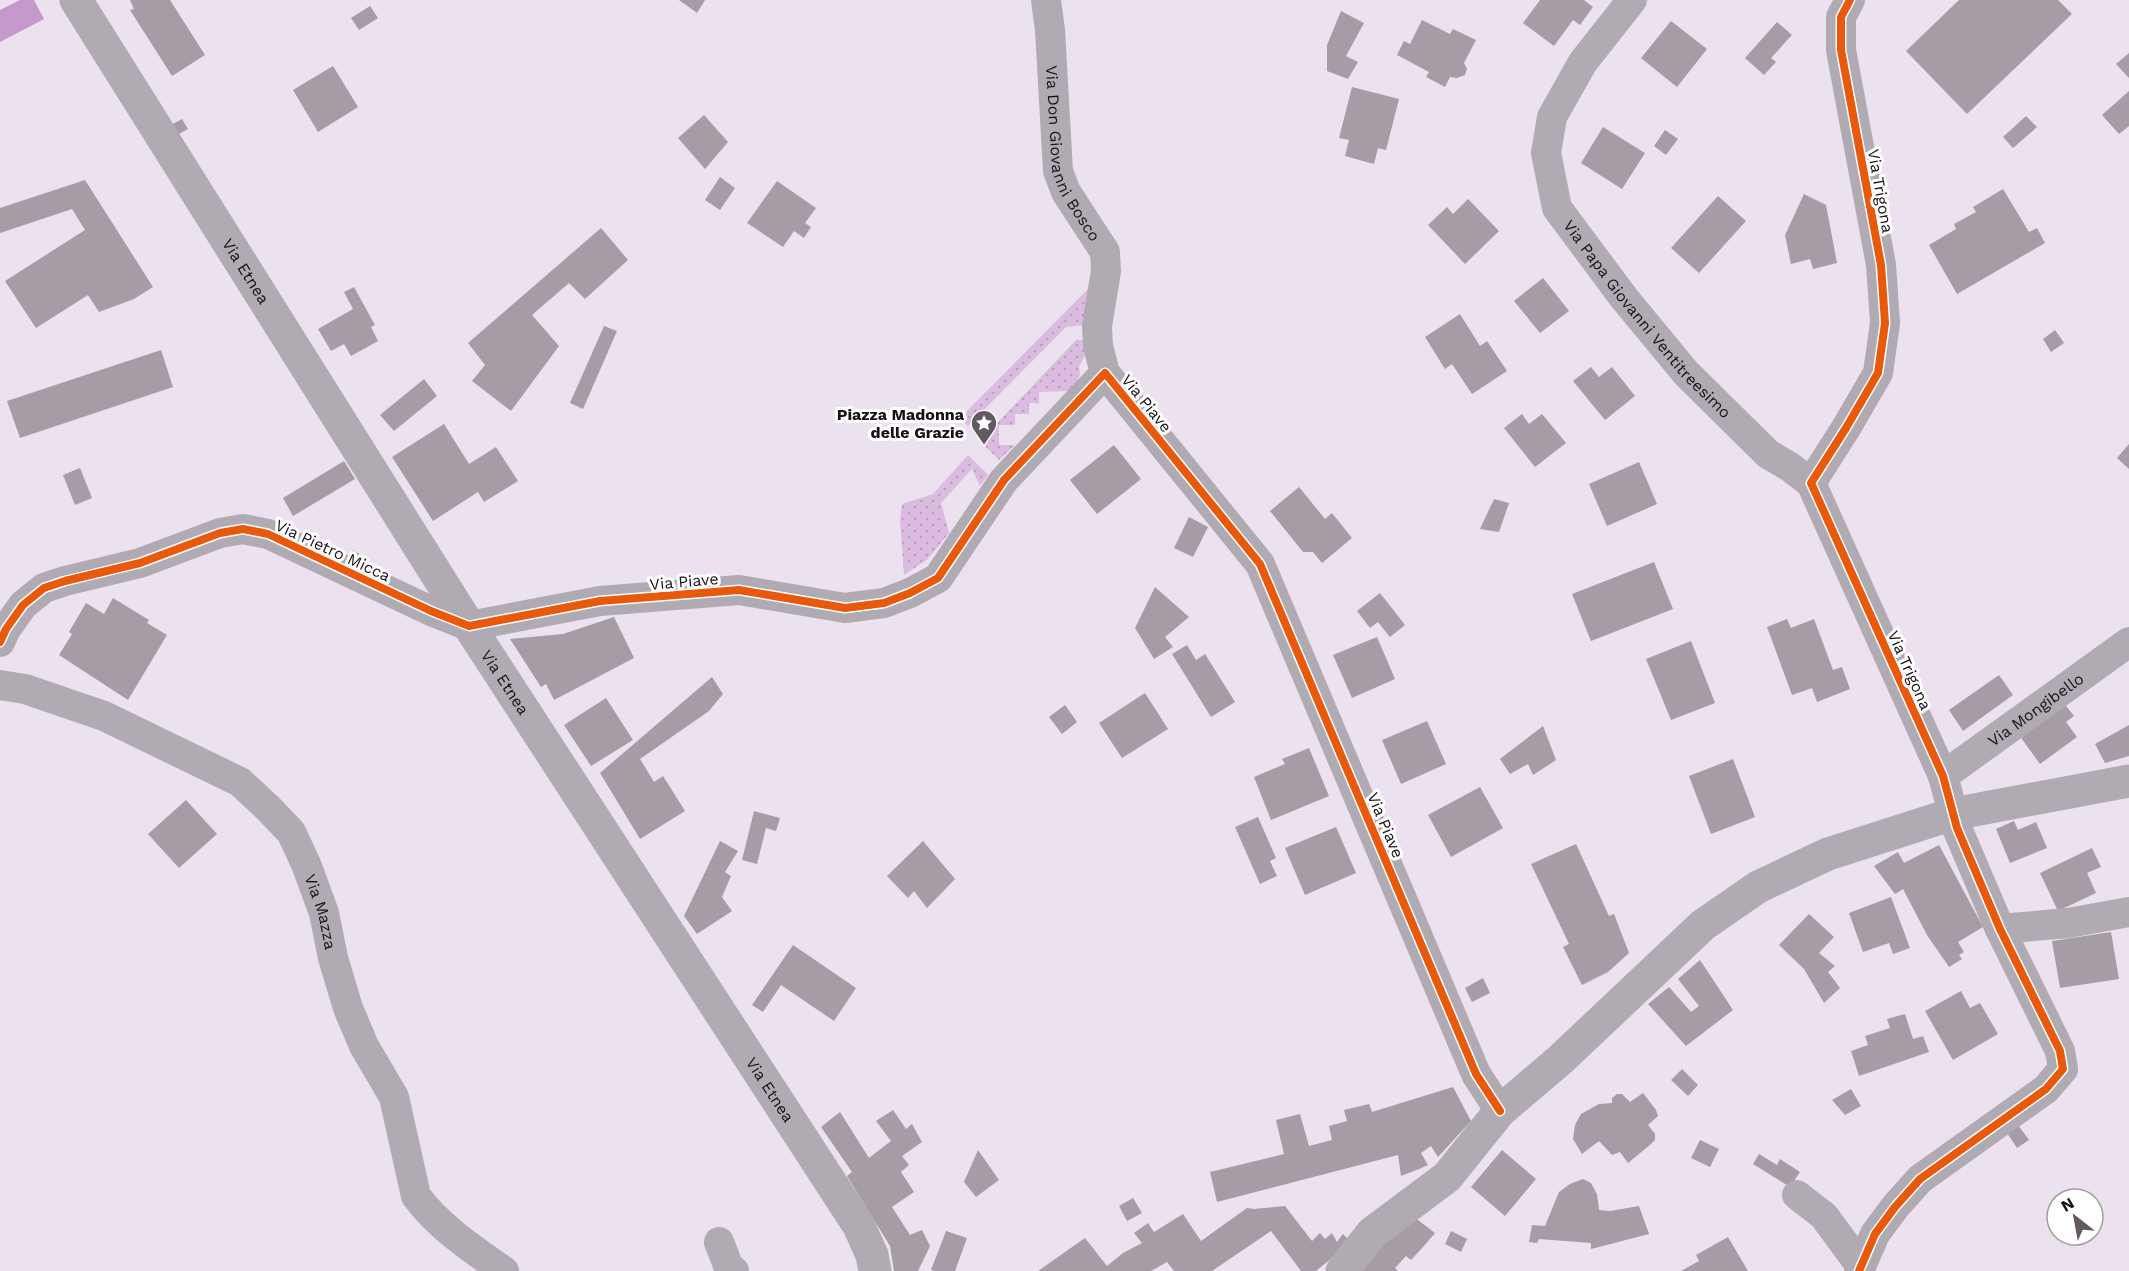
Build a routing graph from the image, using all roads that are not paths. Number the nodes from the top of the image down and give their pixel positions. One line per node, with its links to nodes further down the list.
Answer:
1 (76, 0): 7 (main road, Via Etnea)
2 (1046, 0): 5 (street, Via Don Giovanni Bosco)
3 (1632, 0): 6 (street, Via Papa Giovanni Ventitreesimo)
4 (1850, 0): 6 (street, Via Trigona)
5 (1105, 373): 7 (street, Via Piave); 16 (street, Via Piave)
6 (1811, 483): 11 (street, Via Trigona)
7 (469, 626): 8 (street, Via Pietro Micca); 22 (main road, Via Etnea)
8 (0, 642)
9 (2129, 642): 11 (street, Via Mongibello)
10 (0, 685): 20 (street, Via Mazza)
11 (1943, 776): 13 (street, Via Trigona)
12 (2129, 781): 13 (main road)
13 (1953, 814): 15 (street, Via Trigona); 16 (main road)
14 (2129, 912): 15 (street)
15 (2000, 929): 19 (street, Via Trigona)
16 (1500, 1112): 23 (main road)
17 (1797, 1195): 19 (street)
18 (719, 1242): 21 (street)
19 (1864, 1267)
20 (504, 1271)
21 (734, 1271)
22 (875, 1271)
23 (1342, 1271)

